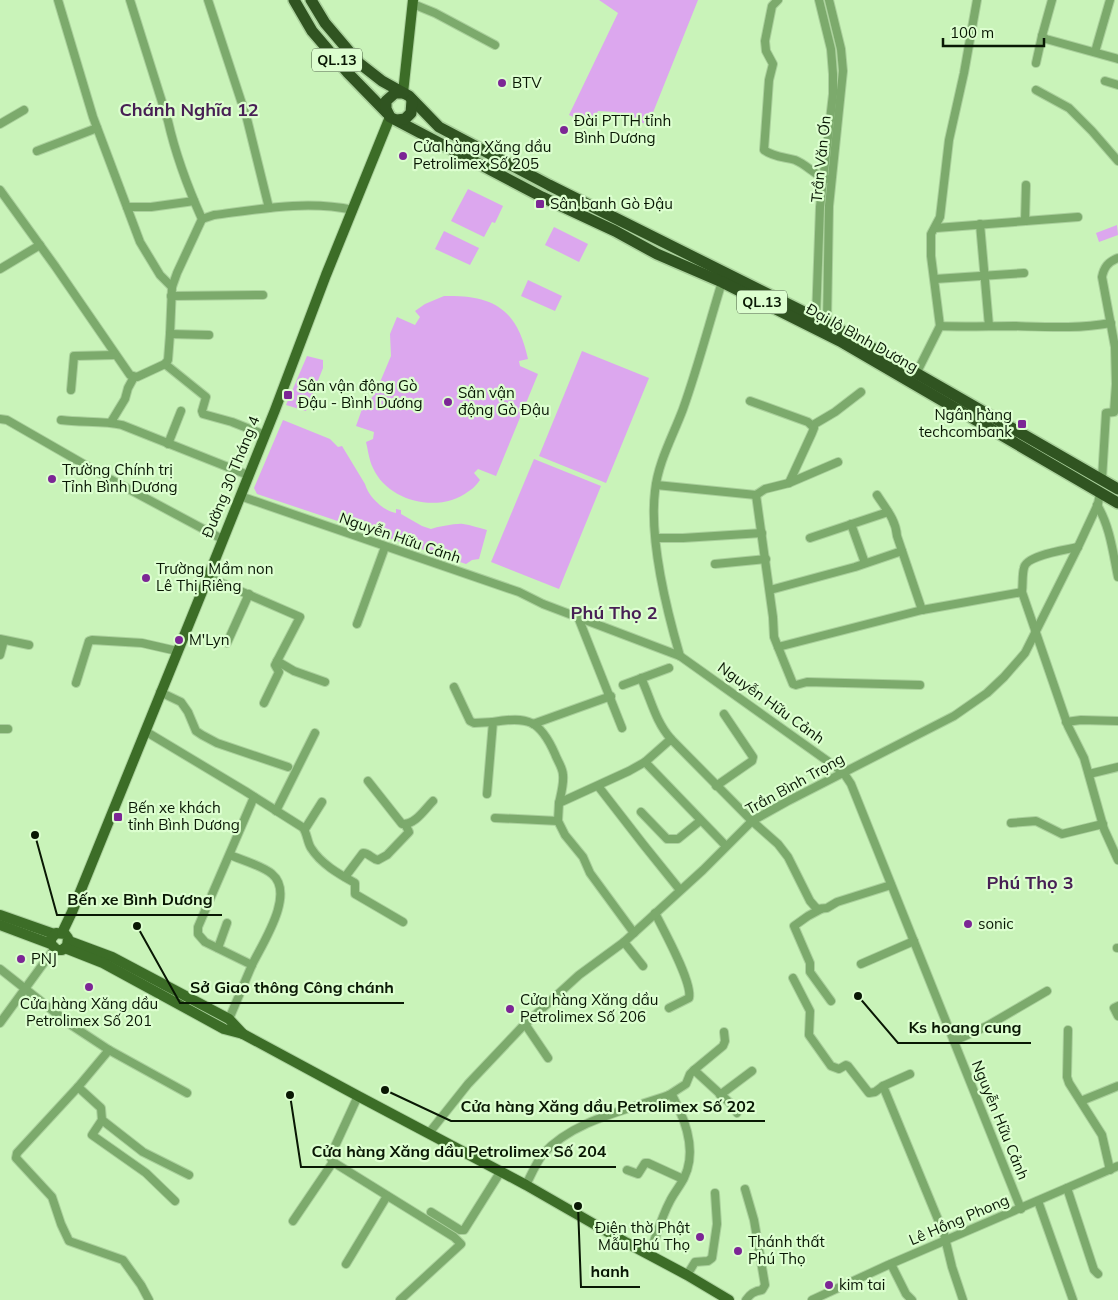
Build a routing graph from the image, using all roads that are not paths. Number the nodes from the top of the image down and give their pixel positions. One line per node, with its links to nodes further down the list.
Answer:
1 (58, 0): 25 (street)
2 (130, 0): 31 (street)
3 (208, 0): 33 (street)
4 (294, 0): 23 (highway, Đại lộ Bình Dương / QL.13)
5 (311, 0): 21 (highway, Đại lộ Bình Dương / QL.13)
6 (778, 0): 28 (street)
7 (819, 0): 28 (street, Trần Văn Ơn)
8 (829, 0): 28 (street, Trần Văn Ơn)
9 (978, 0): 39 (street)
10 (1052, 0): 13 (street)
11 (1110, 0): 15 (street)
12 (413, 2): 14 (street); 21 (main road)
13 (1044, 37): 15 (street); 17 (street)
14 (495, 45)
15 (1095, 52): 16 (street)
16 (1118, 59)
17 (1036, 63)
18 (1106, 81): 19 (street)
19 (1118, 85)
20 (1036, 90): 27 (street)
21 (408, 96): 23 (highway); 23 (highway); 50 (highway, Đại lộ Bình Dương / QL.13)
22 (24, 110): 24 (street)
23 (391, 116): 34 (main road, Đường 30 Tháng 4); 46 (highway, Đại lộ Bình Dương / QL.13)
24 (0, 124)
25 (97, 128): 26 (street); 32 (street)
26 (37, 151)
27 (1118, 161)
28 (827, 179): 50 (street, Trần Văn Ơn); 51 (street, Trần Văn Ơn)
29 (1026, 185): 37 (street)
30 (0, 190): 40 (street)
31 (194, 201): 32 (street); 36 (street)
32 (127, 207): 47 (street)
33 (269, 208): 34 (street); 36 (street)
34 (353, 210): 70 (main road, Đường 30 Tháng 4)
35 (1078, 217): 37 (street)
36 (202, 219): 47 (street)
37 (1025, 221): 38 (street)
38 (980, 224): 39 (street); 44 (street)
39 (936, 228): 45 (street)
40 (40, 244): 42 (street); 57 (street)
41 (1118, 258): 54 (street)
42 (0, 269)
43 (1024, 273): 44 (street)
44 (984, 276): 45 (street); 53 (street)
45 (935, 279): 52 (street)
46 (722, 282): 76 (street); 78 (highway, Đại lộ Bình Dương / QL.13)
47 (172, 286): 49 (street)
48 (263, 295): 49 (street)
49 (171, 296): 55 (street)
50 (816, 318): 51 (highway, Đại lộ Bình Dương / QL.13)
51 (827, 323): 59 (highway, Đại lộ Bình Dương / QL.13)
52 (940, 326): 53 (street); 59 (street)
53 (989, 326): 54 (street)
54 (1114, 328): 65 (street)
55 (170, 334): 56 (street); 58 (street)
56 (209, 335)
57 (115, 355): 60 (street); 61 (street)
58 (165, 364): 60 (street); 70 (street)
59 (916, 374): 74 (highway, Đại lộ Bình Dương / QL.13)
60 (134, 378): 68 (street)
61 (72, 390)
62 (861, 392): 69 (street)
63 (750, 401): 69 (street)
64 (181, 411): 71 (street)
65 (1116, 413): 74 (street)
66 (0, 419): 89 (street)
67 (61, 420): 68 (street)
68 (110, 422): 71 (street)
69 (813, 425): 75 (street)
70 (265, 435): 73 (main road, Đường 30 Tháng 4)
71 (168, 444): 73 (street)
72 (838, 462): 75 (street)
73 (248, 475): 81 (main road, Đường 30 Tháng 4)
74 (1102, 479): 77 (highway, Đại lộ Bình Dương / QL.13); 78 (highway)
75 (789, 483): 79 (street)
76 (656, 485): 79 (street); 87 (street)
77 (1118, 489)
78 (1100, 493): 82 (highway, Đại lộ Bình Dương / QL.13); 83 (street, Trần Bình Trọng)
79 (756, 494): 86 (street)
80 (877, 495): 84 (street)
81 (240, 496): 89 (main road, Đường 30 Tháng 4); 90 (street, Nguyễn Hữu Cảnh)
82 (1118, 503)
83 (1097, 505): 91 (street, Trần Bình Trọng); 97 (street)
84 (888, 512): 85 (street); 92 (street)
85 (851, 524): 88 (street); 94 (street)
86 (762, 533): 87 (street); 93 (street)
87 (656, 538): 111 (street)
88 (810, 538)
89 (222, 539): 96 (main road, Đường 30 Tháng 4)
90 (385, 547): 102 (street, Nguyễn Hữu Cảnh); 103 (street)
91 (1078, 547): 99 (street); 104 (street, Trần Bình Trọng)
92 (902, 551): 94 (street); 101 (street)
93 (766, 559): 95 (street); 98 (street)
94 (865, 563): 98 (street)
95 (715, 564)
96 (208, 577): 100 (street); 109 (main road, Đường 30 Tháng 4)
97 (1118, 577)
98 (770, 590): 108 (street)
99 (1022, 592): 101 (street); 104 (street)
100 (249, 594): 106 (street); 112 (street)
101 (922, 610): 108 (street)
102 (578, 617): 111 (street, Nguyễn Hữu Cảnh); 121 (street)
103 (357, 624)
104 (1036, 630): 126 (street); 135 (street, Trần Bình Trọng)
105 (2, 639): 107 (street); 110 (street)
106 (228, 643)
107 (29, 645)
108 (778, 646): 118 (street)
109 (177, 651): 116 (street); 120 (main road, Đường 30 Tháng 4)
110 (0, 655)
111 (680, 656): 135 (street, Nguyễn Hữu Cảnh)
112 (276, 661): 115 (street); 122 (street)
113 (669, 668): 114 (street)
114 (641, 678): 117 (street); 131 (street)
115 (325, 682)
116 (76, 683)
117 (624, 685)
118 (920, 685)
119 (454, 688): 125 (street)
120 (160, 692): 129 (main road, Đường 30 Tháng 4); 133 (street)
121 (611, 696): 127 (street); 128 (street)
122 (264, 704)
123 (724, 714): 139 (street)
124 (1118, 721): 126 (street)
125 (493, 722): 127 (street); 140 (street)
126 (1066, 722): 136 (street)
127 (532, 724): 144 (street)
128 (622, 728)
129 (145, 731): 141 (street); 169 (main road, Đường 30 Tháng 4)
130 (315, 733): 145 (street)
131 (671, 739): 132 (street); 139 (street)
132 (644, 762): 138 (street); 149 (street)
133 (288, 767)
134 (1118, 767): 136 (street)
135 (843, 772): 150 (street, Trần Bình Trọng); 159 (street, Nguyễn Hữu Cảnh)
136 (1089, 774): 153 (street)
137 (368, 781): 152 (street)
138 (598, 786): 144 (street); 160 (street)
139 (716, 786): 150 (street)
140 (487, 794)
141 (254, 796): 145 (street); 156 (street)
142 (432, 801): 152 (street)
143 (322, 802): 154 (street)
144 (560, 803): 148 (street)
145 (276, 811): 154 (street)
146 (641, 812): 149 (street)
147 (495, 818): 148 (street)
148 (558, 821): 167 (street)
149 (700, 821): 155 (street)
150 (752, 821): 155 (street, Trần Bình Trọng); 161 (street)
151 (1012, 823): 153 (street)
152 (405, 824): 158 (street)
153 (1102, 824): 157 (street)
154 (305, 829): 158 (street)
155 (726, 846): 160 (street, Trần Bình Trọng)
156 (230, 856): 171 (street); 173 (street)
157 (1118, 860)
158 (345, 877): 164 (street)
159 (891, 885): 161 (street); 168 (street, Nguyễn Hữu Cảnh)
160 (680, 890): 162 (street, Trần Bình Trọng)
161 (821, 909): 179 (street)
162 (655, 913): 167 (street, Trần Bình Trọng); 181 (street)
163 (0, 914): 169 (main road)
164 (403, 922)
165 (227, 923): 171 (street)
166 (0, 925): 169 (main road)
167 (634, 933): 170 (street, Trần Bình Trọng)
168 (914, 940): 172 (street); 189 (street, Nguyễn Hữu Cảnh)
169 (59, 941): 177 (street); 183 (main road); 188 (main road)
170 (624, 942): 174 (street); 185 (street, Trần Bình Trọng)
171 (218, 948): 173 (street)
172 (861, 964)
173 (252, 965): 183 (street)
174 (643, 966)
175 (0, 969): 177 (street)
176 (793, 978): 195 (street)
177 (25, 988): 184 (street); 190 (street)
178 (1047, 991): 189 (street)
179 (831, 1002)
180 (1118, 1006): 182 (street)
181 (670, 1008)
182 (1118, 1016)
183 (229, 1019): 188 (main road)
184 (0, 1023)
185 (525, 1024): 191 (street); 205 (street, Trần Bình Trọng)
186 (1068, 1030): 202 (street)
187 (724, 1032): 192 (street)
188 (243, 1034): 201 (main road)
189 (954, 1041): 220 (street, Nguyễn Hữu Cảnh)
190 (109, 1050): 197 (street); 198 (street)
191 (548, 1058)
192 (694, 1070): 199 (street); 200 (street)
193 (752, 1071): 200 (street)
194 (910, 1074): 195 (street)
195 (883, 1086): 223 (street)
196 (1118, 1086): 202 (street)
197 (78, 1087): 204 (street); 229 (street)
198 (188, 1093)
199 (670, 1095): 212 (street); 213 (street)
200 (720, 1095): 203 (street)
201 (358, 1096): 205 (main road); 206 (street)
202 (1081, 1101): 209 (street)
203 (737, 1113)
204 (102, 1120): 211 (street); 219 (street)
205 (429, 1133): 210 (main road)
206 (333, 1162): 217 (street); 222 (street)
207 (1118, 1166): 209 (street, Lê Hồng Phong)
208 (627, 1170): 212 (street)
209 (1110, 1170): 214 (street, Lê Hồng Phong)
210 (501, 1171): 213 (main road); 221 (street)
211 (189, 1175)
212 (683, 1179): 224 (street)
213 (526, 1185): 224 (main road)
214 (1067, 1188): 218 (street, Lê Hồng Phong); 227 (street)
215 (745, 1189): 232 (street)
216 (715, 1194): 228 (street)
217 (386, 1196): 225 (street); 230 (street)
218 (1038, 1201): 220 (street, Lê Hồng Phong); 236 (street)
219 (176, 1202)
220 (1021, 1209): 223 (street, Lê Hồng Phong)
221 (431, 1212)
222 (293, 1221)
223 (945, 1241): 226 (street, Lê Hồng Phong); 235 (street)
224 (649, 1254): 228 (main road)
225 (346, 1264)
226 (891, 1264): 233 (street, Lê Hồng Phong); 234 (street)
227 (1098, 1274)
228 (688, 1275): 231 (main road)
229 (149, 1300)
230 (400, 1300)
231 (729, 1300)
232 (746, 1300)
233 (812, 1300)
234 (912, 1300)
235 (963, 1300)
236 (1073, 1300)

